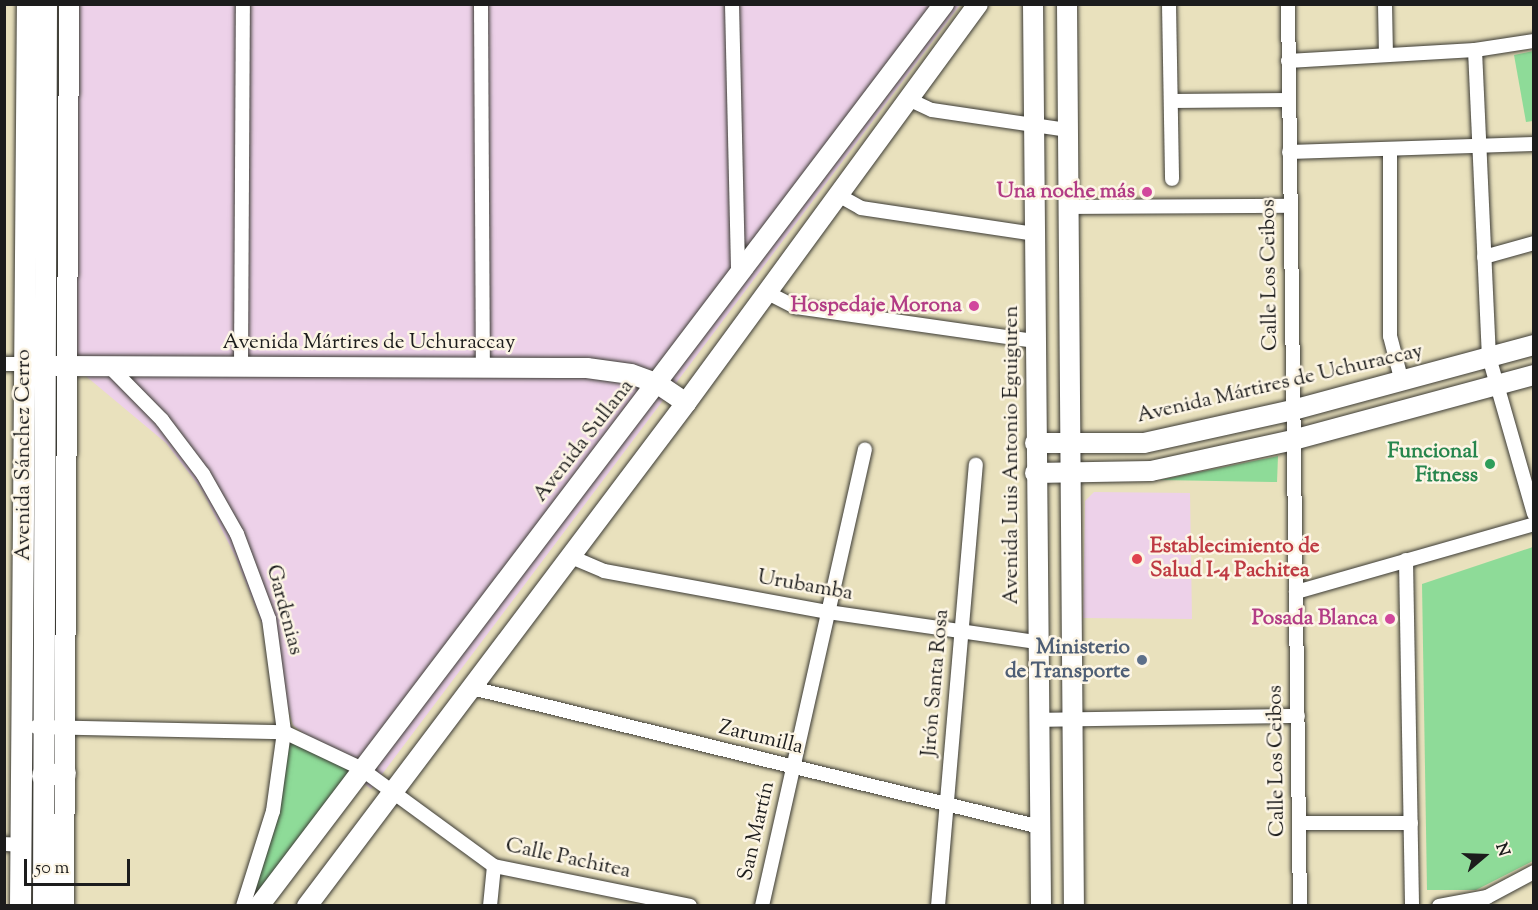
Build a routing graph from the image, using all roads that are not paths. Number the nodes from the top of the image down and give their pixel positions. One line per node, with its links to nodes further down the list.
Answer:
1 (27, 4): 39 (main road, Avenida Sánchez Cerro)
2 (46, 4): 39 (main road, Avenida Sánchez Cerro)
3 (69, 4): 40 (main road, Avenida Sánchez Cerro)
4 (243, 4): 42 (street)
5 (481, 4): 43 (street)
6 (732, 4): 34 (street)
7 (944, 4): 34 (main road, Avenida Sullana)
8 (978, 4): 18 (main road)
9 (1033, 4): 21 (main road, Avenida Luis Antonio Eguiguren)
10 (1067, 4): 22 (main road)
11 (1169, 4): 20 (street)
12 (1288, 4): 17 (street, Calle Los Ceibos)
13 (1385, 4): 16 (street)
14 (1533, 41): 15 (street)
15 (1475, 50): 16 (street); 24 (street)
16 (1386, 55): 17 (street)
17 (1288, 61): 19 (street, Calle Los Ceibos)
18 (908, 99): 21 (street); 28 (main road)
19 (1289, 100): 20 (street); 26 (street, Calle Los Ceibos)
20 (1171, 101): 27 (street)
21 (1034, 126): 22 (street); 31 (main road, Avenida Luis Antonio Eguiguren)
22 (1067, 130): 30 (main road)
23 (1533, 144): 24 (street)
24 (1479, 148): 25 (street); 33 (street)
25 (1390, 152): 26 (street); 45 (street)
26 (1290, 153): 29 (street, Calle Los Ceibos)
27 (1172, 179)
28 (838, 195): 31 (street); 35 (main road)
29 (1290, 206): 30 (street); 49 (street, Calle Los Ceibos)
30 (1068, 207): 52 (main road)
31 (1034, 234): 36 (main road, Avenida Luis Antonio Eguiguren)
32 (1533, 243): 33 (street)
33 (1484, 257): 38 (street)
34 (738, 278): 46 (main road, Avenida Sullana)
35 (766, 292): 36 (street); 48 (main road)
36 (1034, 341): 51 (main road, Avenida Luis Antonio Eguiguren)
37 (1533, 345): 38 (main road, Avenida Mártires de Uchuraccay)
38 (1489, 357): 45 (main road, Avenida Mártires de Uchuraccay); 47 (street)
39 (24, 365): 40 (main road, Avenida Mártires de Uchuraccay); 69 (main road, Avenida Sánchez Cerro)
40 (67, 366): 41 (main road, Avenida Mártires de Uchuraccay); 70 (main road, Avenida Sánchez Cerro)
41 (110, 366): 42 (main road, Avenida Mártires de Uchuraccay); 71 (street, Gardenias)
42 (241, 366): 43 (main road, Avenida Mártires de Uchuraccay)
43 (483, 367): 46 (main road, Avenida Mártires de Uchuraccay)
44 (1533, 375): 47 (main road)
45 (1402, 382): 49 (main road, Avenida Mártires de Uchuraccay)
46 (658, 384): 48 (main road, Avenida Mártires de Uchuraccay); 73 (main road, Avenida Sullana)
47 (1497, 386): 50 (main road); 57 (street)
48 (686, 403): 59 (main road)
49 (1293, 410): 50 (street, Calle Los Ceibos); 52 (main road, Avenida Mártires de Uchuraccay)
50 (1293, 440): 56 (main road); 61 (street, Calle Los Ceibos)
51 (1035, 443): 52 (main road, Avenida Mártires de Uchuraccay); 55 (main road, Avenida Luis Antonio Eguiguren)
52 (1069, 445): 56 (main road)
53 (865, 449): 62 (street, San Martín)
54 (976, 465): 63 (street, Jirón Santa Rosa)
55 (1035, 473): 56 (main road); 64 (main road, Avenida Luis Antonio Eguiguren)
56 (1069, 474): 68 (main road)
57 (1533, 514)
58 (1533, 524): 60 (street)
59 (569, 556): 62 (street, Urubamba); 65 (main road)
60 (1406, 560): 61 (street); 79 (street)
61 (1296, 592): 66 (street, Calle Los Ceibos)
62 (828, 612): 63 (street, Urubamba); 72 (street, San Martín)
63 (961, 632): 64 (street, Urubamba); 77 (street, Jirón Santa Rosa)
64 (1037, 642): 67 (main road, Avenida Luis Antonio Eguiguren)
65 (472, 688): 72 (street, Zarumilla); 76 (main road)
66 (1298, 716): 68 (street); 78 (street, Calle Los Ceibos)
67 (1038, 720): 68 (street); 80 (main road, Avenida Luis Antonio Eguiguren)
68 (1072, 720): 95 (main road)
69 (32, 727): 70 (street); 75 (main road, Avenida Sánchez Cerro); 81 (main road, Avenida Sánchez Cerro)
70 (65, 727): 71 (street); 74 (main road, Avenida Sánchez Cerro)
71 (284, 732): 73 (street, Calle Pachitea); 87 (street, Gardenias)
72 (793, 767): 77 (street, Zarumilla); 92 (street, San Martín)
73 (360, 768): 76 (street, Calle Pachitea); 88 (main road, Avenida Sullana)
74 (65, 773): 75 (main road); 86 (main road, Avenida Sánchez Cerro)
75 (42, 775): 85 (main road, Avenida Sánchez Cerro)
76 (395, 791): 82 (street, Calle Pachitea); 89 (main road)
77 (946, 806): 80 (street, Zarumilla); 93 (street, Jirón Santa Rosa)
78 (1299, 823): 79 (street); 96 (street, Calle Los Ceibos)
79 (1411, 823): 97 (street)
80 (1040, 827): 94 (main road, Avenida Luis Antonio Eguiguren)
81 (13, 844): 84 (main road, Avenida Sánchez Cerro)
82 (494, 866): 90 (street); 91 (street, Calle Pachitea)
83 (1533, 872): 98 (street)
84 (20, 906)
85 (42, 906)
86 (64, 906)
87 (243, 906)
88 (259, 906)
89 (306, 906)
90 (490, 906)
91 (690, 906)
92 (762, 906)
93 (938, 906)
94 (1041, 906)
95 (1074, 906)
96 (1300, 906)
97 (1412, 906)
98 (1439, 906)

